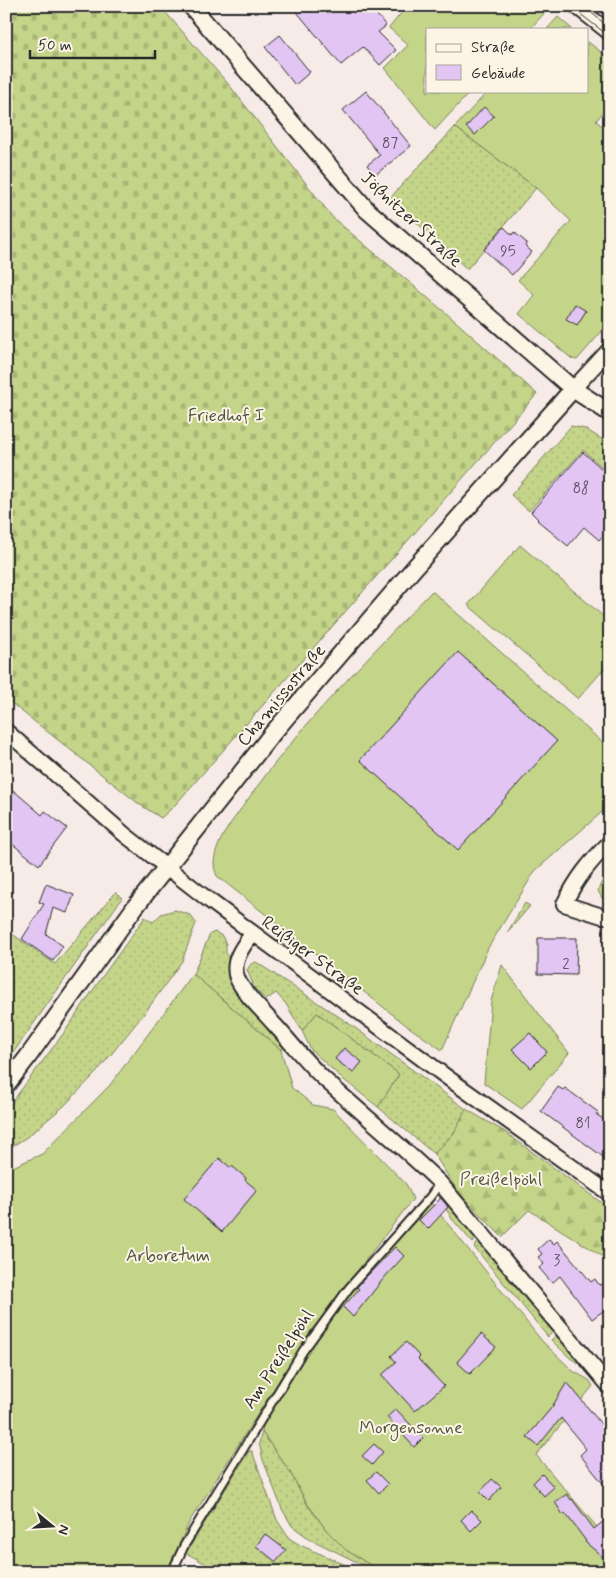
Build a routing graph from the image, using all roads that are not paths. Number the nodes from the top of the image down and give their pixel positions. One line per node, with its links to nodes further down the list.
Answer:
1 (191, 6): 5 (street, Jößnitzer Straße)
2 (576, 6): 3 (street)
3 (610, 33)
4 (610, 350): 5 (street, Chamissostraße)
5 (573, 389): 6 (street, Jößnitzer Straße); 9 (street, Chamissostraße)
6 (610, 413)
7 (6, 730): 9 (street, Reißiger Straße)
8 (610, 842): 10 (street)
9 (166, 868): 11 (street, Reißiger Straße); 12 (street, Chamissostraße)
10 (610, 916)
11 (252, 934): 13 (street); 14 (street, Reißiger Straße)
12 (6, 1085)
13 (440, 1183): 15 (street); 16 (lane, Am Preißelpöhl)
14 (610, 1194)
15 (610, 1387)
16 (172, 1572)

